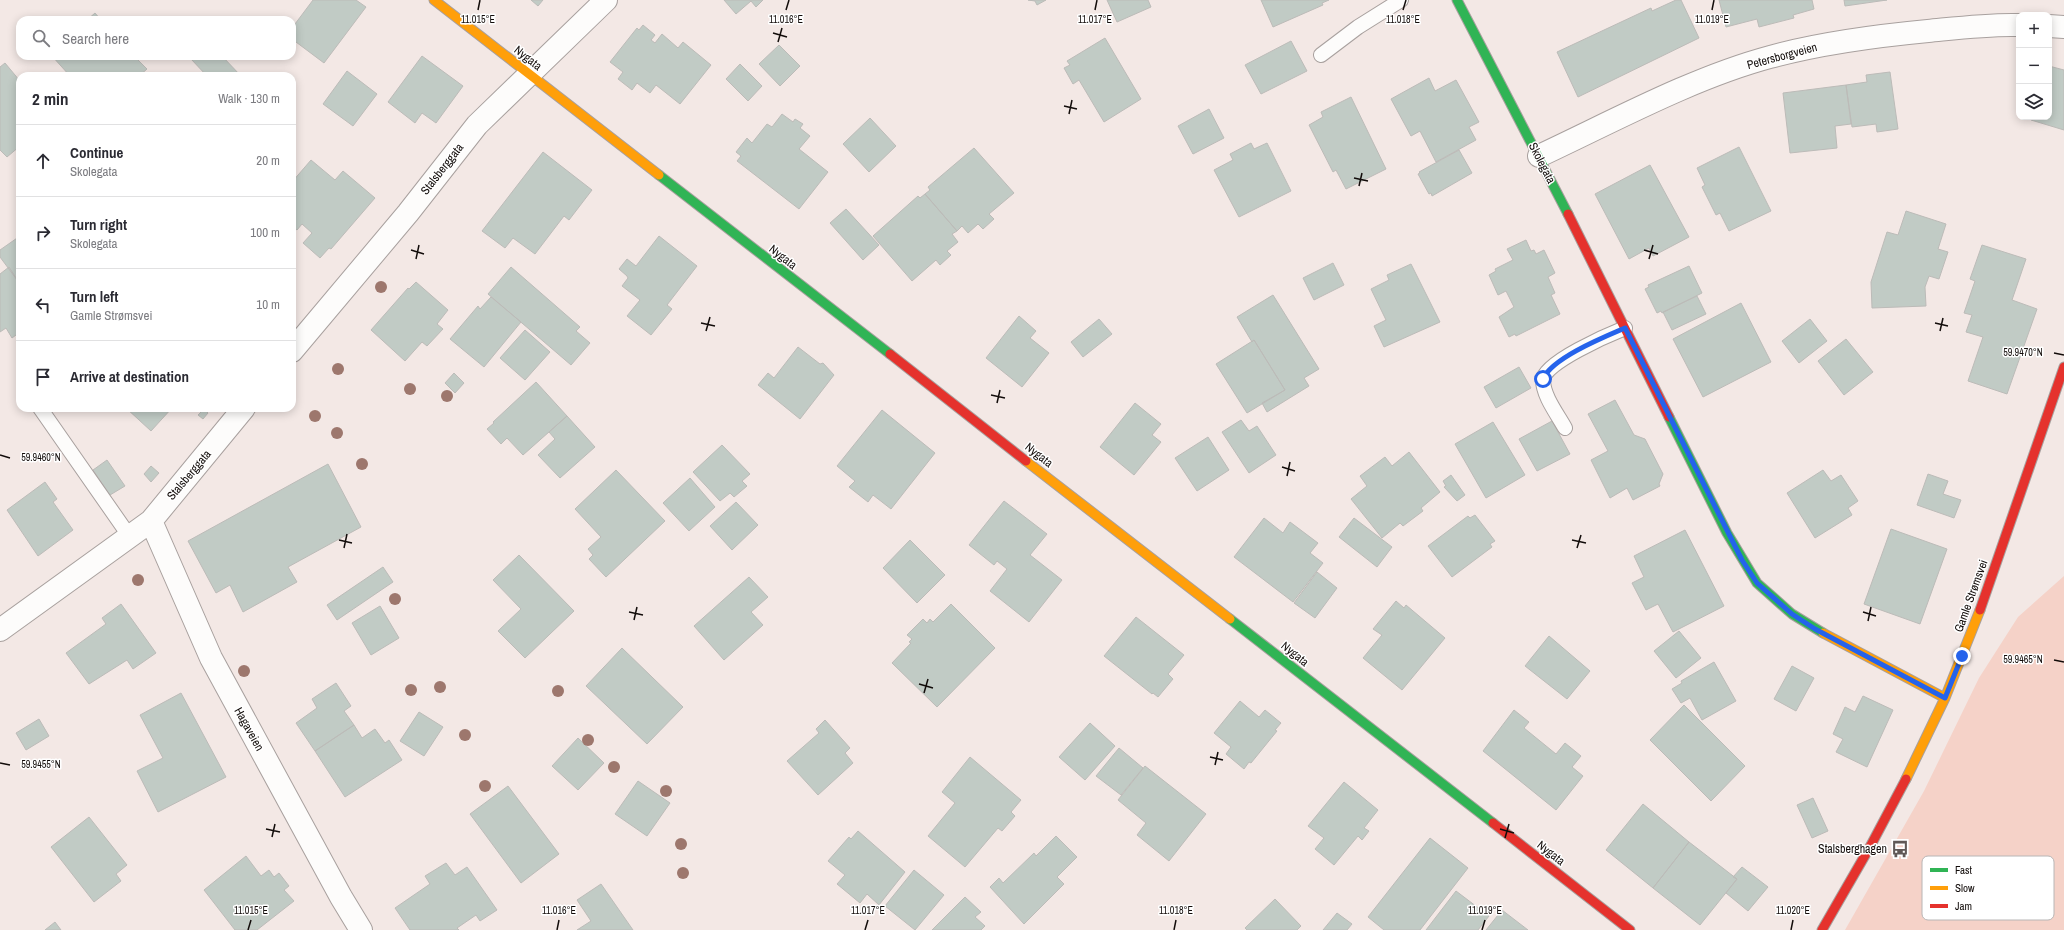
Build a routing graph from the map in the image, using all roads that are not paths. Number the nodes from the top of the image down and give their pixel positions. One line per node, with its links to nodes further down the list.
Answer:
1 (434, 0): 9 (main road, Nygata)
2 (606, 0): 9 (street, Stalsberggata)
3 (1401, 0): 8 (lane)
4 (1457, 0): 10 (main road, Skolegata)
5 (2016, 25): 10 (street, Petersborgveien)
6 (2052, 26): 7 (street)
7 (2064, 27)
8 (1321, 55)
9 (528, 74): 12 (street, Stalsberggata); 22 (main road, Nygata)
10 (1539, 156): 11 (main road, Skolegata)
11 (1625, 328): 16 (lane); 20 (main road, Skolegata)
12 (296, 346)
13 (2064, 367): 20 (main road, Gamle Strømsvei)
14 (43, 412): 18 (lane)
15 (241, 412): 17 (street, Stalsberggata)
16 (1565, 428)
17 (151, 521): 18 (street, Stalsberggata); 21 (street, Hagaveien)
18 (130, 537): 19 (street, Stalsberggata)
19 (0, 630)
20 (1945, 698): 23 (main road, Gamle Strømsvei)
21 (361, 930)
22 (1630, 930)
23 (1822, 930)

